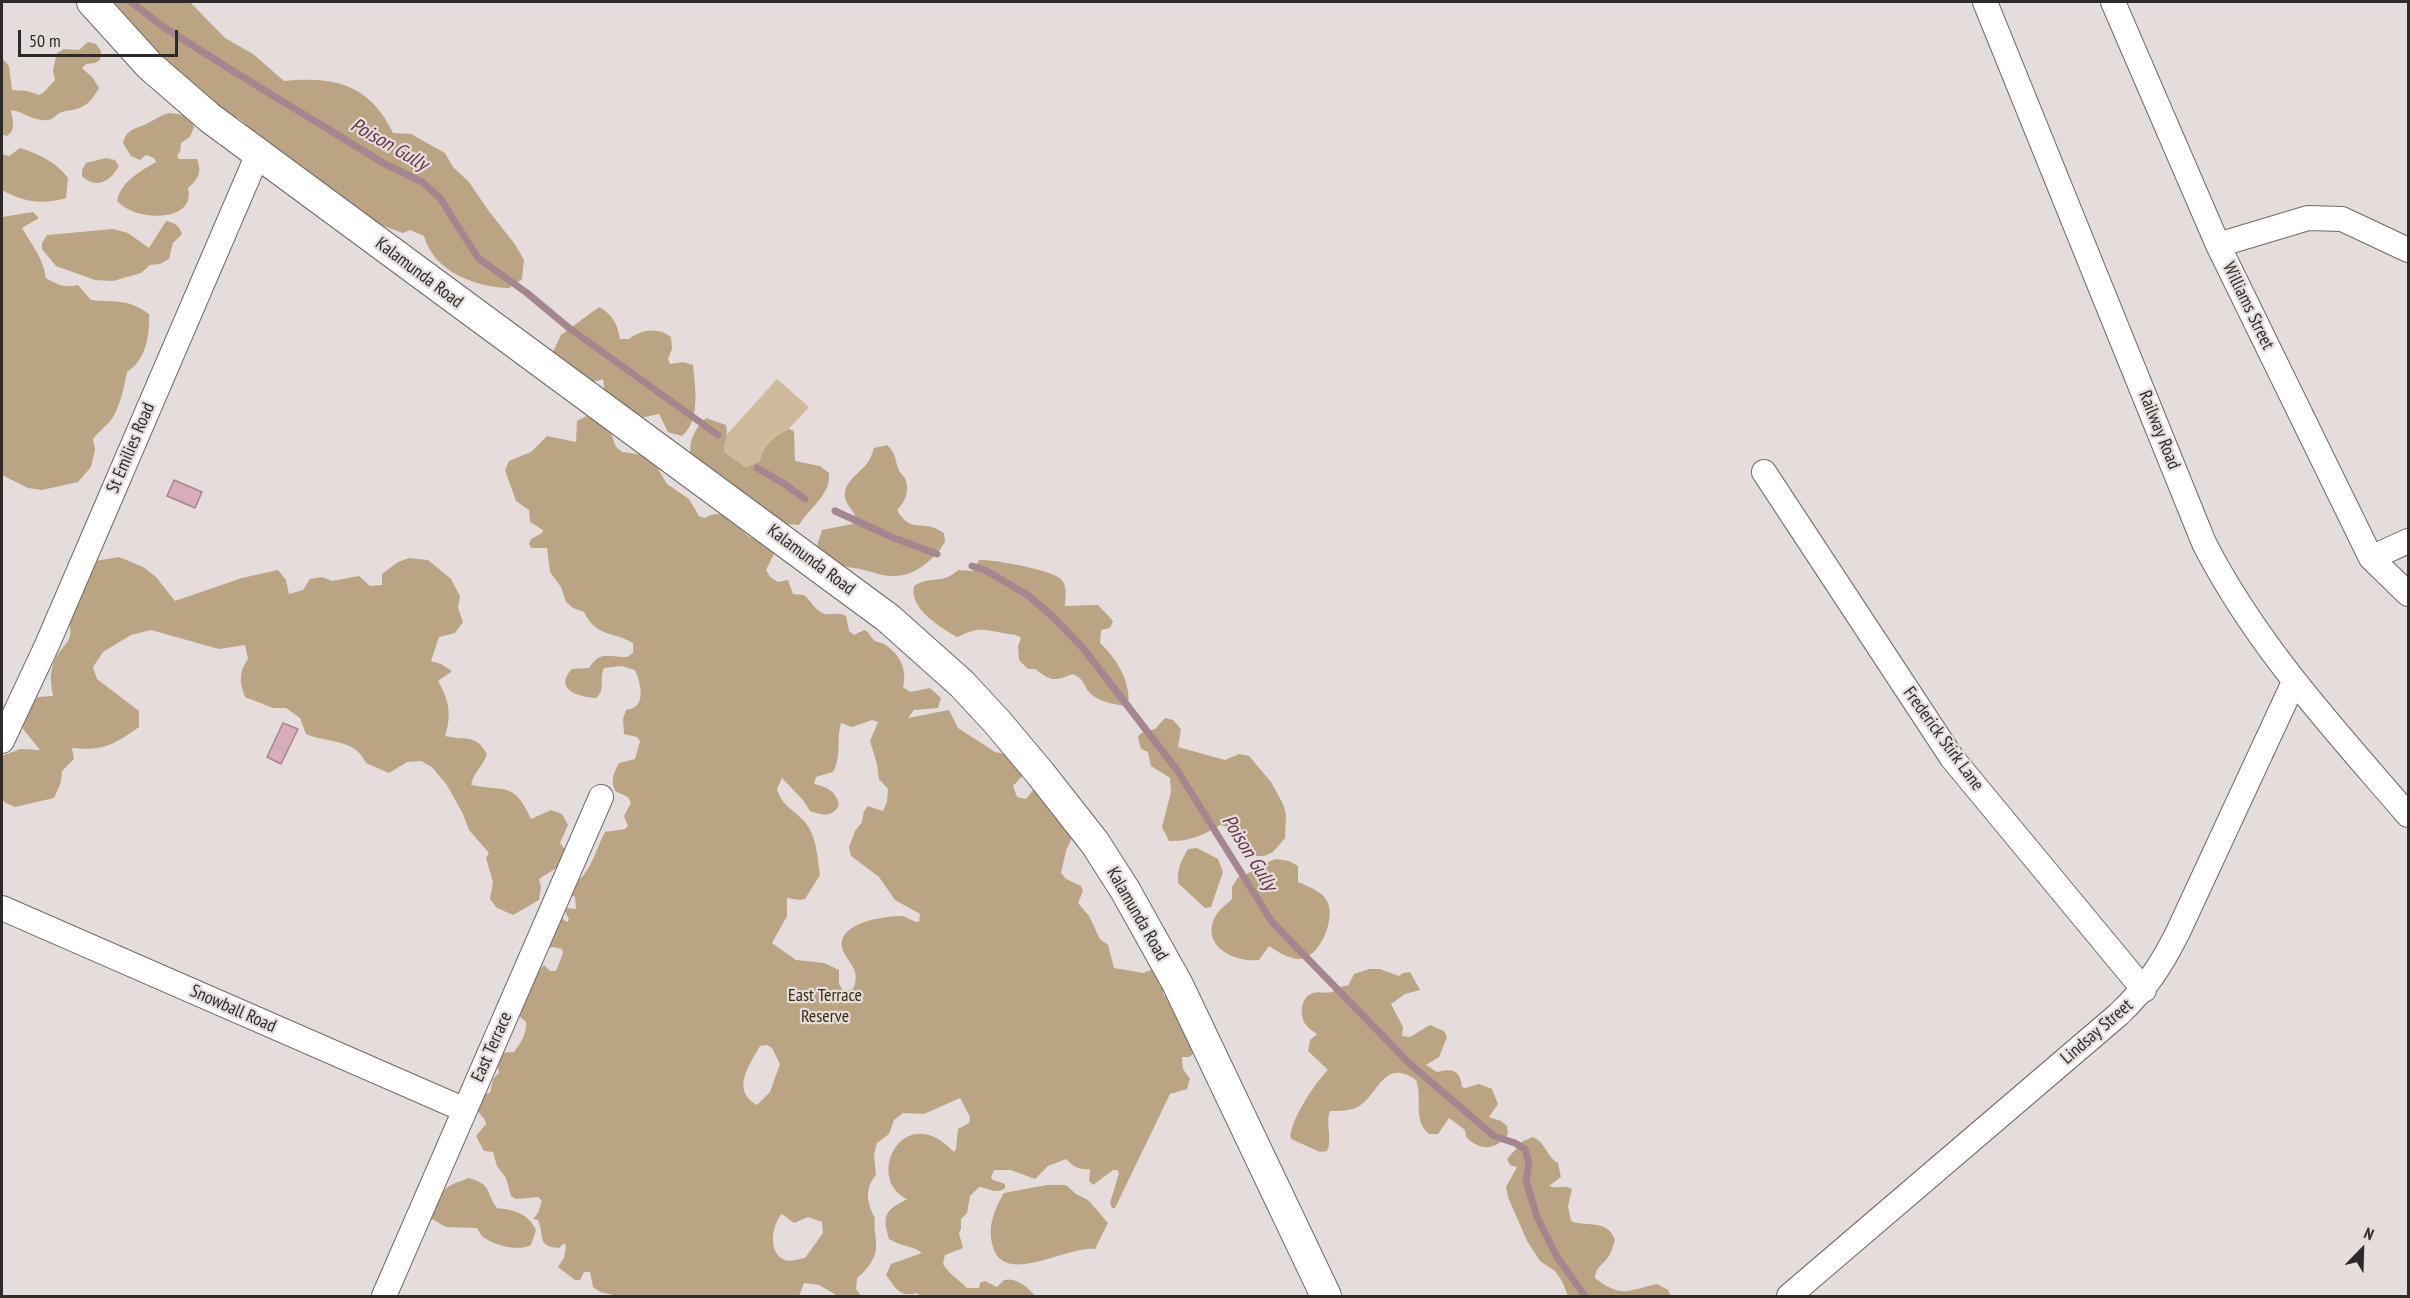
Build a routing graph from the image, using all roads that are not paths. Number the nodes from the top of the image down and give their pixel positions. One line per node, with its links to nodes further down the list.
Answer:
1 (92, 2): 4 (main road, Kalamunda Road)
2 (1985, 2): 11 (street, Railway Road)
3 (2114, 2): 5 (street, Williams Street)
4 (258, 154): 12 (street, St Emilies Road); 19 (main road, Kalamunda Road)
5 (2218, 245): 6 (street); 9 (street, Williams Street)
6 (2409, 249)
7 (1764, 472): 16 (street, Frederick Stirk Lane)
8 (2409, 541): 9 (street)
9 (2371, 558): 10 (street, Williams Street)
10 (2409, 594)
11 (2294, 682): 14 (street, Railway Road); 16 (street, Lindsay Street)
12 (2, 741)
13 (601, 798): 17 (street, East Terrace)
14 (2409, 815)
15 (2, 908): 17 (street, Snowball Road)
16 (2144, 990): 20 (street, Lindsay Street)
17 (465, 1110): 18 (street, East Terrace)
18 (384, 1296)
19 (1326, 1296)
20 (1789, 1296)

